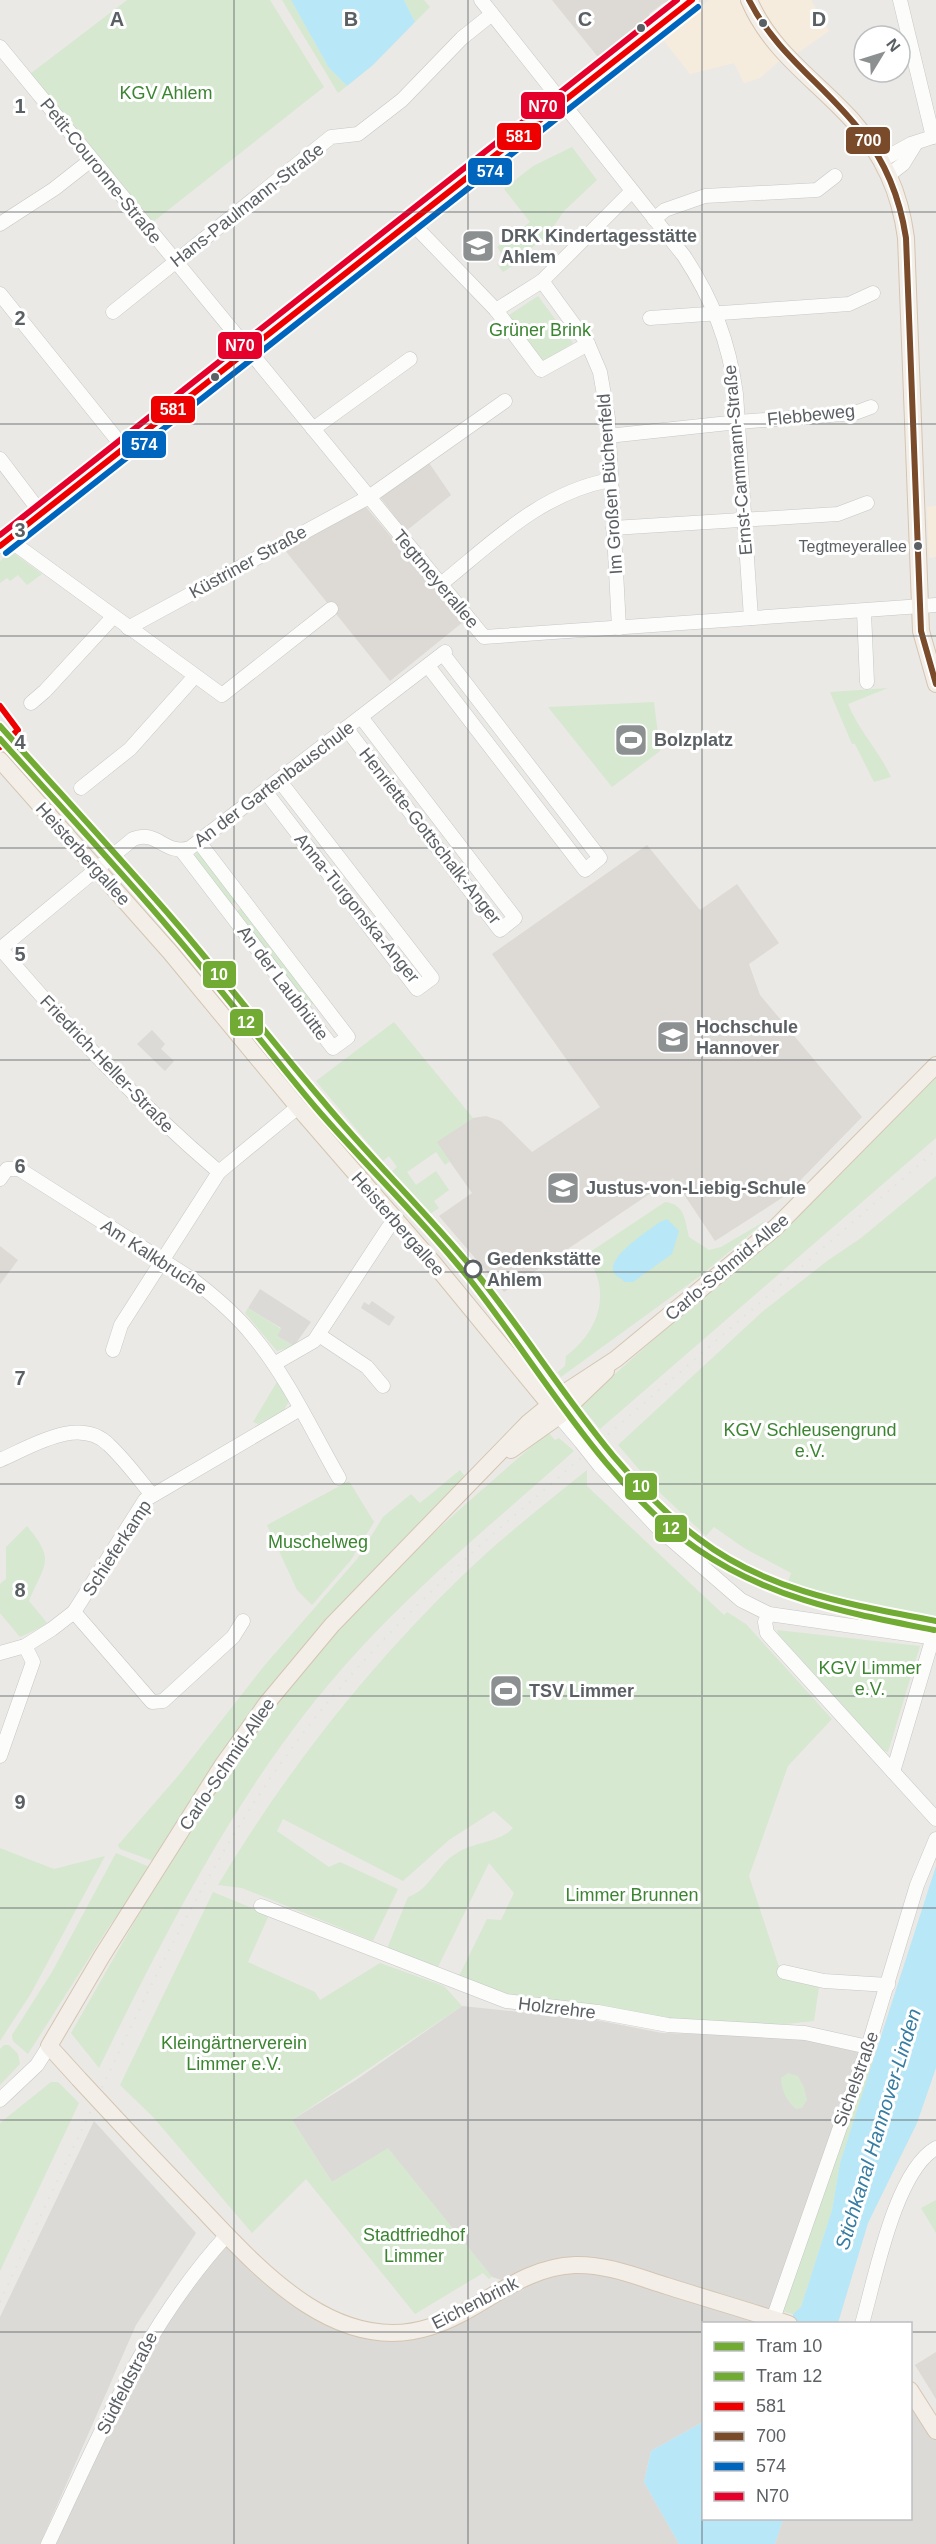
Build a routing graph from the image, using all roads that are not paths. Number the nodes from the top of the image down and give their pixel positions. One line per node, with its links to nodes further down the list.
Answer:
1 (481, 0): 5 (street, Ernst-Cammann-Straße)
2 (692, 0): 7 (street)
3 (748, 0): 10 (main road)
4 (900, 0): 8 (street)
5 (492, 14): 7 (street, Ernst-Cammann-Straße); 16 (street, Hans-Paulmann-Straße)
6 (0, 47): 9 (street, Petit-Couronne-Straße)
7 (562, 102): 12 (street, Ernst-Cammann-Straße); 14 (street)
8 (935, 136): 10 (street)
9 (91, 160): 15 (street); 16 (street, Petit-Couronne-Straße)
10 (886, 167): 42 (main road)
11 (835, 176): 13 (street)
12 (632, 191): 13 (street, Ernst-Cammann-Straße); 17 (street)
13 (654, 219): 22 (street, Ernst-Cammann-Straße)
14 (411, 222): 20 (street); 25 (street)
15 (0, 224)
16 (175, 261): 21 (street, Hans-Paulmann-Straße); 25 (street, Petit-Couronne-Straße)
17 (542, 281): 20 (street); 24 (street, Im Großen Büchenfeld)
18 (873, 293): 22 (street)
19 (0, 294): 32 (street)
20 (496, 310): 24 (street)
21 (113, 312)
22 (716, 313): 23 (street); 29 (street, Ernst-Cammann-Straße)
23 (650, 318)
24 (588, 344): 31 (street, Im Großen Büchenfeld)
25 (248, 350): 30 (street, Tegtmeyerallee); 32 (street)
26 (410, 359): 30 (street)
27 (506, 401): 35 (street, Küstriner Straße)
28 (871, 407): 29 (street, Flebbeweg)
29 (738, 422): 31 (street, Flebbeweg); 38 (street, Ernst-Cammann-Straße)
30 (313, 429): 35 (street, Tegtmeyerallee)
31 (608, 436): 34 (street, Im Großen Büchenfeld)
32 (123, 447): 37 (street)
33 (0, 459): 37 (street)
34 (610, 480): 39 (street, Im Großen Büchenfeld); 41 (street)
35 (369, 497): 41 (street, Tegtmeyerallee); 47 (street, Küstriner Straße)
36 (867, 503): 38 (street)
37 (41, 513): 40 (street)
38 (744, 520): 39 (street); 46 (street, Ernst-Cammann-Straße)
39 (613, 528): 48 (street, Im Großen Büchenfeld)
40 (4, 542): 45 (street)
41 (441, 584): 48 (street, Tegtmeyerallee)
42 (928, 606): 44 (street, Tegtmeyerallee); 52 (main road)
43 (332, 609): 50 (street)
44 (864, 612): 46 (street, Tegtmeyerallee); 51 (street)
45 (113, 617): 47 (street); 53 (street)
46 (751, 618): 48 (street, Tegtmeyerallee)
47 (128, 628): 50 (street)
48 (619, 628)
49 (428, 666): 54 (street, An der Gartenbauschule); 55 (street, An der Gartenbauschule); 56 (street)
50 (195, 676): 62 (street)
51 (867, 682)
52 (936, 684)
53 (31, 703)
54 (488, 713): 56 (street); 64 (street)
55 (361, 717): 57 (street, An der Gartenbauschule); 59 (street, Henriette-Gottschalk-Anger)
56 (473, 725): 65 (street)
57 (346, 728): 60 (street, An der Gartenbauschule); 61 (street, Henriette-Gottschalk-Anger)
58 (0, 760): 70 (main road, Heisterbergallee)
59 (406, 774): 61 (street); 71 (street, Henriette-Gottschalk-Anger)
60 (279, 780): 63 (street, An der Gartenbauschule); 66 (street, Anna-Turgonska-Anger)
61 (391, 786): 72 (street, Henriette-Gottschalk-Anger)
62 (81, 788)
63 (265, 791): 67 (street, An der Gartenbauschule); 68 (street, Anna-Turgonska-Anger)
64 (566, 814): 65 (street); 65 (street)
65 (550, 825)
66 (323, 836): 68 (street); 75 (street, Anna-Turgonska-Anger)
67 (199, 842): 69 (street, An der Gartenbauschule); 73 (street, An der Laubhütte)
68 (308, 848): 77 (street, Anna-Turgonska-Anger)
69 (182, 851): 70 (street, An der Gartenbauschule); 74 (street, An der Laubhütte)
70 (95, 869): 76 (street); 81 (main road, Heisterbergallee)
71 (483, 876): 72 (street); 72 (street, Henriette-Gottschalk-Anger)
72 (468, 888)
73 (242, 899): 74 (street); 78 (street, An der Laubhütte)
74 (228, 911): 79 (street, An der Laubhütte)
75 (402, 938): 77 (street); 77 (street, Anna-Turgonska-Anger)
76 (0, 949): 82 (street, Friedrich-Heller-Straße)
77 (387, 950)
78 (320, 1001): 79 (street); 79 (street, An der Laubhütte)
79 (306, 1013)
80 (935, 1066): 91 (main road, Carlo-Schmid-Allee)
81 (298, 1107): 82 (street); 84 (main road, Heisterbergallee)
82 (219, 1172): 85 (street)
83 (0, 1179): 85 (street, Am Kalkbruche)
84 (396, 1221): 86 (street); 91 (main road, Heisterbergallee)
85 (162, 1260): 87 (street); 88 (street, Am Kalkbruche)
86 (319, 1335): 88 (street); 89 (street)
87 (113, 1350)
88 (274, 1364): 90 (street, Am Kalkbruche)
89 (383, 1386)
90 (300, 1409): 93 (street, Am Kalkbruche); 94 (street, Schieferkamp)
91 (555, 1410): 96 (street, bridge); 108 (main road, Carlo-Schmid-Allee)
92 (0, 1460): 94 (street)
93 (339, 1478)
94 (152, 1495): 95 (street, Schieferkamp)
95 (74, 1612): 97 (street); 99 (street, Schieferkamp)
96 (769, 1614): 98 (street); 102 (street)
97 (243, 1621)
98 (934, 1637): 102 (street)
99 (25, 1646): 100 (street, Schieferkamp); 101 (street)
100 (0, 1653)
101 (0, 1756)
102 (893, 1772): 103 (street)
103 (936, 1819)
104 (936, 1839): 107 (street, Sichelstraße)
105 (261, 1906): 109 (street, Holzrehre)
106 (784, 1972): 107 (street)
107 (888, 1985): 109 (street, Sichelstraße)
108 (49, 2046): 110 (street, Carlo-Schmid-Allee); 112 (main road, Eichenbrink, bridge)
109 (868, 2047): 113 (street, Sichelstraße)
110 (0, 2100)
111 (936, 2148): 114 (street)
112 (226, 2235): 113 (main road, Eichenbrink); 117 (street, Südfeldstraße)
113 (781, 2321)
114 (863, 2322)
115 (912, 2393): 116 (main road)
116 (936, 2431)
117 (48, 2544)

